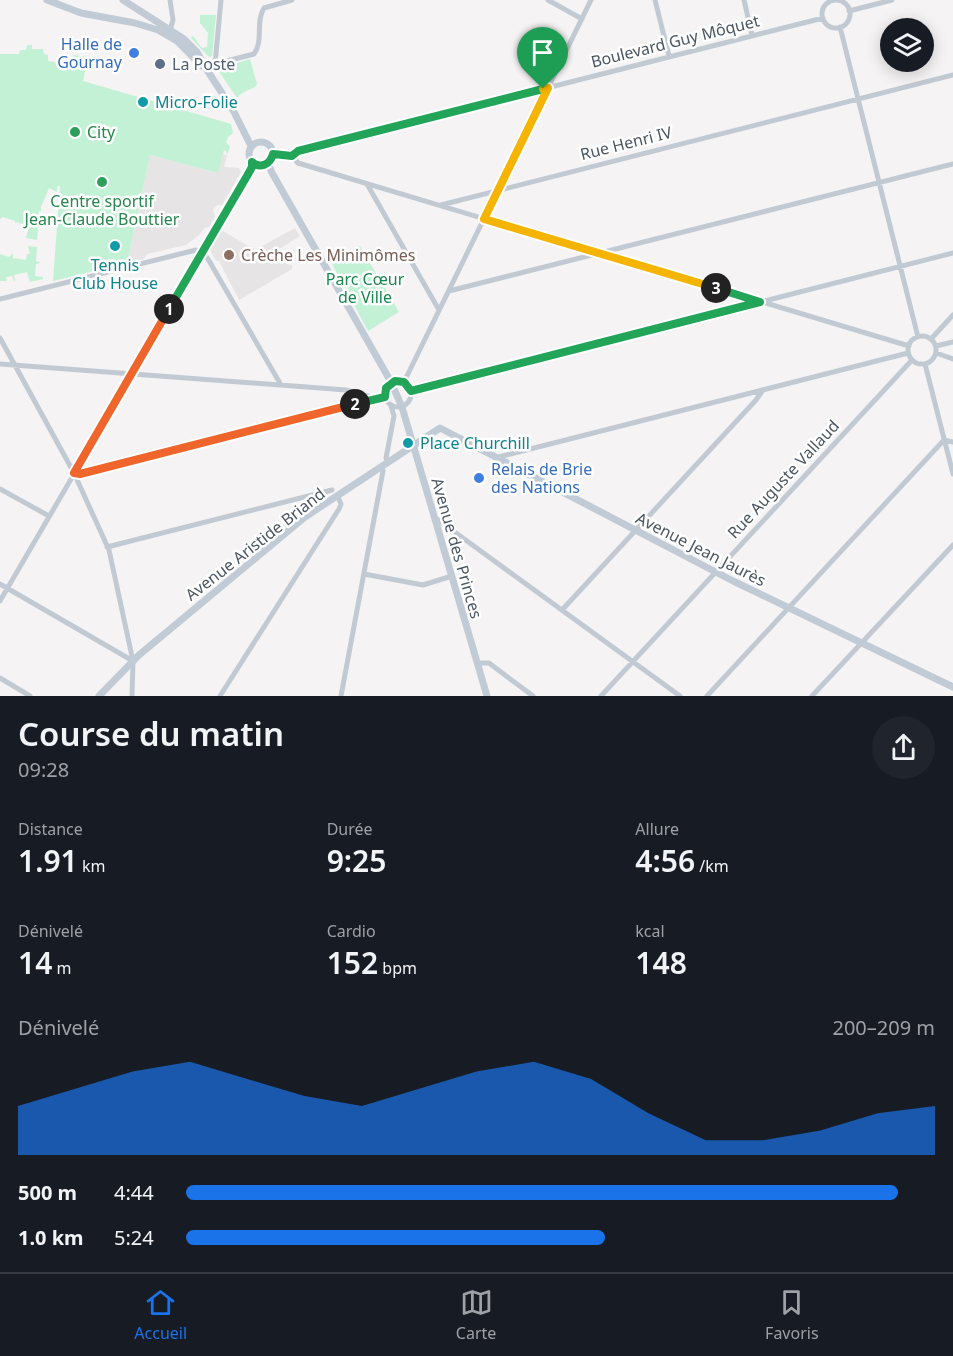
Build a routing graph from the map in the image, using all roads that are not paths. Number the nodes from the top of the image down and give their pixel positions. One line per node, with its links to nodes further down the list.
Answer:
1 (47, 0): 16 (main road)
2 (123, 0): 12 (main road)
3 (170, 0): 20 (street)
4 (221, 0): 23 (street)
5 (292, 0): 23 (street)
6 (549, 0): 15 (street)
7 (591, 0): 15 (street)
8 (654, 0): 22 (street)
9 (744, 0): 21 (street)
10 (833, 0): 13 (street); 14 (street)
11 (892, 0): 13 (street)
12 (135, 8): 16 (main road); 17 (main road)
13 (849, 11): 19 (street)
14 (823, 18): 19 (street); 21 (street, Boulevard Guy Môquet)
15 (582, 19): 26 (street)
16 (130, 22): 18 (main road)
17 (160, 24): 18 (street); 20 (main road)
18 (149, 27): 20 (main road)
19 (840, 27): 27 (street)
20 (171, 34): 24 (main road)
21 (752, 35): 22 (street, Boulevard Guy Môquet)
22 (669, 56): 26 (street, Boulevard Guy Môquet)
23 (215, 64): 24 (street)
24 (207, 70): 28 (main road)
25 (953, 75): 27 (street, Rue Henri IV)
26 (548, 88): 30 (street, Boulevard Guy Môquet); 36 (street)
27 (858, 99): 34 (street); 36 (street, Rue Henri IV)
28 (254, 144): 29 (main road); 31 (main road)
29 (273, 154): 30 (street); 33 (main road)
30 (292, 156): 35 (street)
31 (252, 162): 33 (main road); 39 (street)
32 (953, 164): 34 (street)
33 (267, 166): 62 (main road, Avenue des Princes)
34 (879, 183): 41 (street); 42 (street)
35 (367, 184): 37 (street); 46 (street)
36 (498, 190): 37 (street, Rue Henri IV); 38 (street)
37 (440, 206): 38 (street)
38 (484, 219): 41 (street); 43 (street)
39 (202, 252): 44 (street); 61 (street); 64 (street)
40 (953, 253): 42 (street)
41 (599, 254): 43 (street); 45 (street)
42 (900, 266): 45 (street); 48 (street)
43 (449, 291): 46 (street)
44 (0, 300)
45 (760, 302): 52 (street); 66 (street)
46 (439, 310): 63 (street)
47 (953, 315): 50 (street)
48 (918, 337): 50 (street); 52 (street)
49 (0, 338): 60 (street)
50 (931, 339): 53 (street)
51 (953, 342): 53 (street)
52 (909, 346): 54 (street)
53 (936, 346): 55 (street)
54 (908, 353): 57 (street); 65 (street)
55 (936, 354): 56 (street); 59 (street)
56 (953, 359)
57 (912, 360): 59 (street); 88 (street, Rue Auguste Vallaud)
58 (0, 364): 60 (street)
59 (925, 364): 71 (street)
60 (15, 365): 61 (street); 77 (street)
61 (131, 374): 64 (street); 77 (street)
62 (392, 382): 63 (street); 67 (street); 69 (main road, Avenue des Princes)
63 (404, 382): 66 (street)
64 (281, 385): 67 (street)
65 (763, 390): 74 (street); 85 (street)
66 (411, 391): 69 (street)
67 (381, 398): 68 (street); 77 (street)
68 (391, 406): 69 (street); 75 (street)
69 (402, 407): 73 (main road, Avenue des Princes)
70 (440, 428): 73 (main road, Avenue Aristide Briand); 74 (main road, Avenue Jean Jaurès)
71 (944, 440): 72 (street); 78 (street); 94 (street)
72 (953, 442)
73 (413, 445): 75 (main road, Avenue Aristide Briand); 84 (main road, Avenue des Princes)
74 (495, 458): 85 (main road, Avenue Jean Jaurès)
75 (388, 461): 76 (main road, Avenue Aristide Briand)
76 (381, 466): 81 (main road, Avenue Aristide Briand); 89 (street)
77 (74, 473): 83 (street); 87 (street)
78 (953, 474)
79 (0, 489): 83 (street)
80 (318, 493): 81 (street); 82 (street); 87 (street)
81 (335, 493): 82 (main road, Avenue Aristide Briand); 105 (street)
82 (325, 504): 97 (main road, Avenue Aristide Briand)
83 (49, 516): 92 (street)
84 (434, 517): 90 (main road, Avenue des Princes); 95 (street)
85 (636, 531): 88 (main road, Avenue Jean Jaurès); 95 (street)
86 (953, 545): 96 (street)
87 (107, 547): 97 (street)
88 (715, 572): 94 (main road, Avenue Jean Jaurès); 98 (street, Rue Auguste Vallaud)
89 (364, 574): 90 (street); 106 (street)
90 (452, 576): 99 (main road, Avenue des Princes)
91 (0, 584): 92 (street)
92 (8, 588): 93 (street); 97 (street)
93 (0, 601)
94 (787, 609): 96 (main road, Avenue Jean Jaurès); 111 (street)
95 (562, 610): 98 (street)
96 (861, 644): 101 (main road, Avenue Jean Jaurès); 112 (street)
97 (133, 661): 103 (main road, Avenue Aristide Briand); 104 (street)
98 (632, 662): 109 (street, Rue Auguste Vallaud); 110 (street)
99 (477, 663): 107 (main road, Avenue des Princes); 108 (street)
100 (0, 678): 102 (street)
101 (953, 687)
102 (30, 696)
103 (99, 696)
104 (132, 696)
105 (220, 696)
106 (341, 696)
107 (487, 696)
108 (533, 696)
109 (601, 696)
110 (680, 696)
111 (707, 696)
112 (812, 696)

